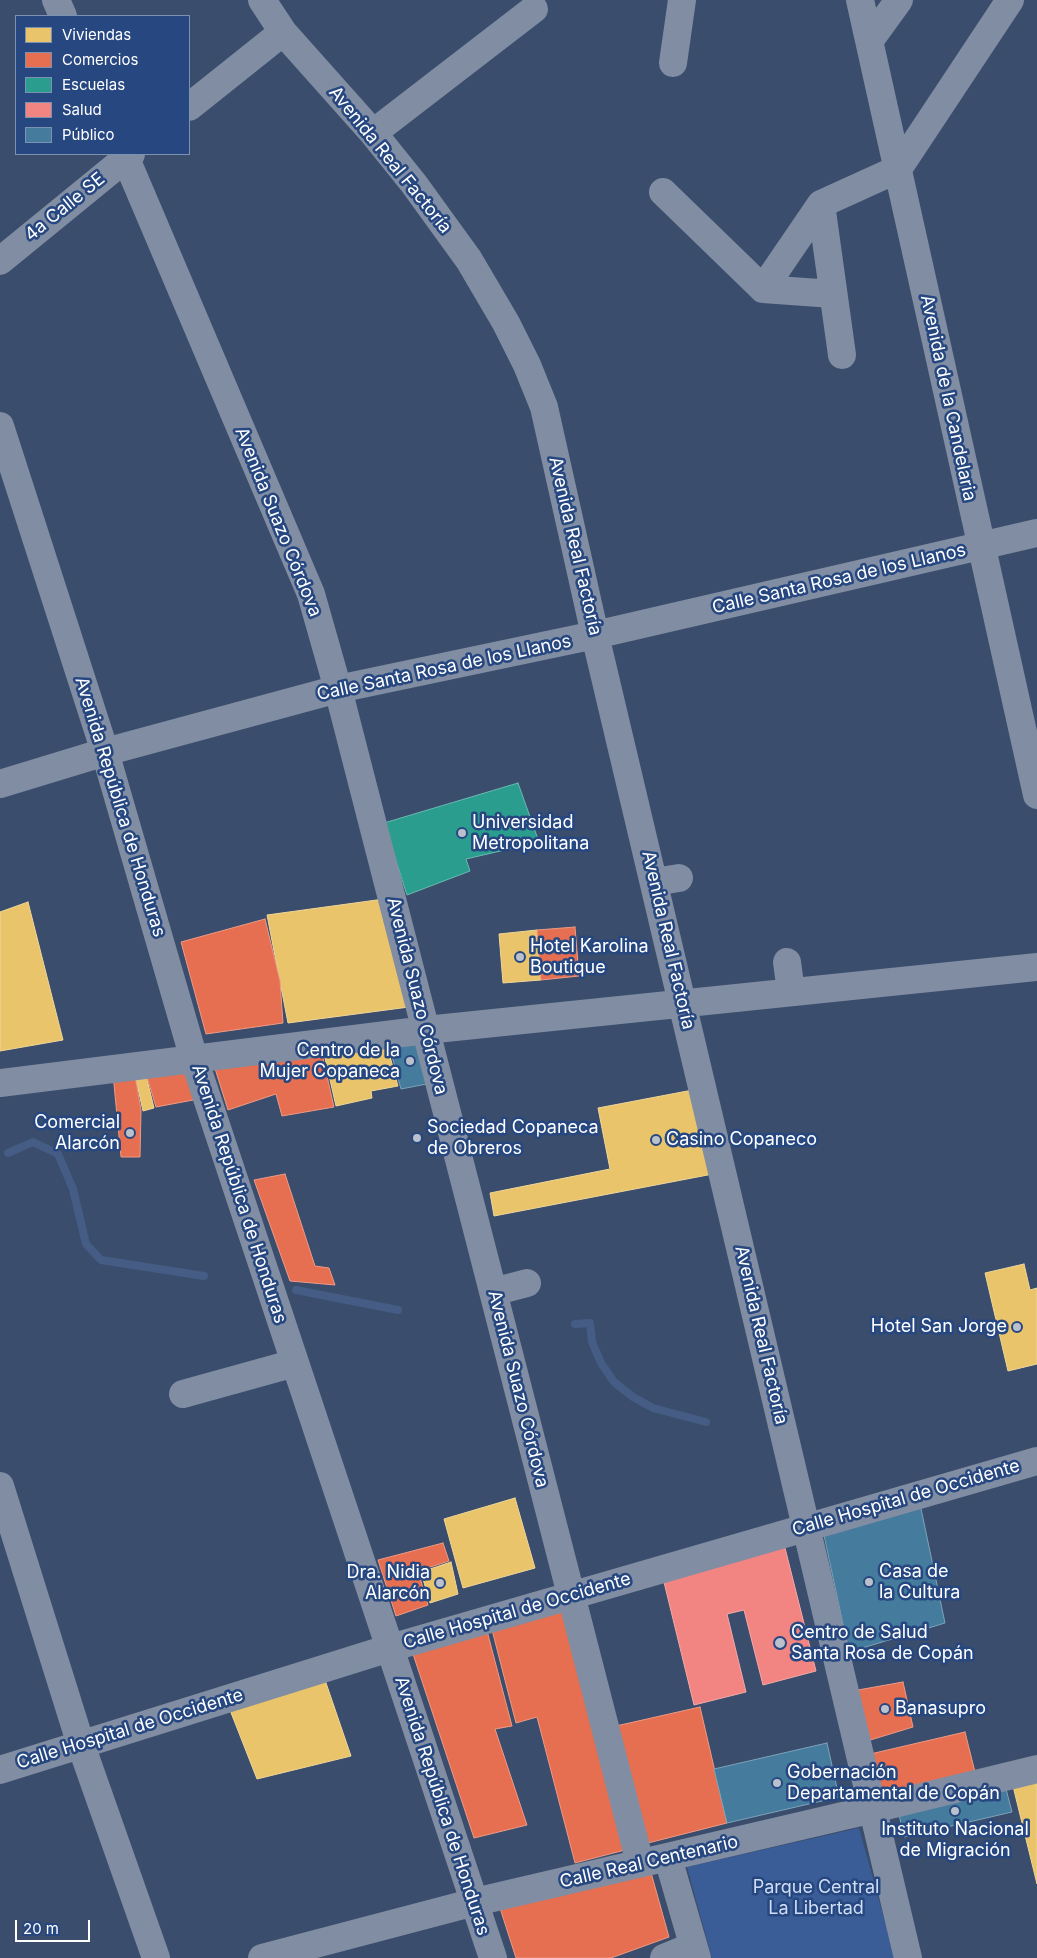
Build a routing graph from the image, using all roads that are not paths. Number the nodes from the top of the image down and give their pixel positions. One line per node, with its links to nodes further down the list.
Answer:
1 (56, 0): 8 (street)
2 (262, 0): 9 (street, Avenida Real Factoría)
3 (682, 0): 11 (street)
4 (860, 0): 10 (street, Avenida de la Candelaria)
5 (899, 0): 10 (street)
6 (1010, 0): 15 (street)
7 (534, 10): 13 (street)
8 (63, 15)
9 (282, 32): 12 (street); 13 (street, Avenida Real Factoría)
10 (870, 40): 15 (street, Avenida de la Candelaria)
11 (673, 62)
12 (190, 106)
13 (373, 133): 25 (street, Avenida Real Factoría)
14 (127, 155): 18 (street, 4a Calle SE); 26 (street, Avenida Suazo Córdova)
15 (898, 169): 17 (street); 24 (street, Avenida de la Candelaria)
16 (663, 192): 19 (street)
17 (821, 204): 19 (street); 20 (street)
18 (0, 261)
19 (763, 289): 20 (street)
20 (834, 294): 21 (street)
21 (842, 355)
22 (0, 426): 27 (street, Avenida República de Honduras)
23 (1037, 533): 24 (street, Calle Santa Rosa de los Llanos)
24 (980, 546): 25 (street, Calle Santa Rosa de los Llanos); 29 (street, Avenida de la Candelaria)
25 (595, 634): 26 (street, Calle Santa Rosa de los Llanos); 33 (street, Avenida Real Factoría)
26 (338, 690): 27 (street, Calle Santa Rosa de los Llanos); 34 (street, Avenida Suazo Córdova)
27 (105, 752): 28 (street, Calle Santa Rosa de los Llanos); 35 (street, Avenida República de Honduras)
28 (0, 784)
29 (1037, 795)
30 (787, 962): 32 (street)
31 (1037, 967): 32 (street)
32 (791, 992): 33 (street)
33 (682, 1003): 34 (street); 43 (street, Avenida Real Factoría)
34 (426, 1030): 35 (street); 38 (street, Avenida Suazo Córdova)
35 (194, 1059): 36 (street); 39 (street, Avenida República de Honduras)
36 (0, 1082)
37 (527, 1283): 38 (street)
38 (493, 1292): 44 (street, Avenida Suazo Córdova)
39 (295, 1363): 40 (street); 45 (street, Avenida República de Honduras)
40 (183, 1394)
41 (1037, 1461): 43 (street, Calle Hospital de Occidente)
42 (0, 1486): 46 (street)
43 (806, 1526): 44 (street, Calle Hospital de Occidente); 49 (street, Avenida Real Factoría)
44 (572, 1596): 45 (street, Calle Hospital de Occidente); 51 (street, Avenida Suazo Córdova)
45 (390, 1648): 46 (street, Calle Hospital de Occidente); 52 (street, Avenida República de Honduras)
46 (81, 1745): 48 (street, Calle Hospital de Occidente); 54 (street)
47 (1037, 1769): 49 (street, Calle Real Centenario)
48 (0, 1770)
49 (873, 1810): 50 (street, Calle Real Centenario); 58 (street, Avenida Real Factoría)
50 (668, 1858): 51 (street, Calle Real Centenario); 53 (street)
51 (640, 1863): 52 (street, Calle Real Centenario)
52 (475, 1902): 55 (street, Calle Real Centenario); 56 (street, Avenida República de Honduras)
53 (695, 1952): 57 (street)
54 (156, 1958)
55 (262, 1958)
56 (493, 1958)
57 (664, 1958)
58 (908, 1958)

